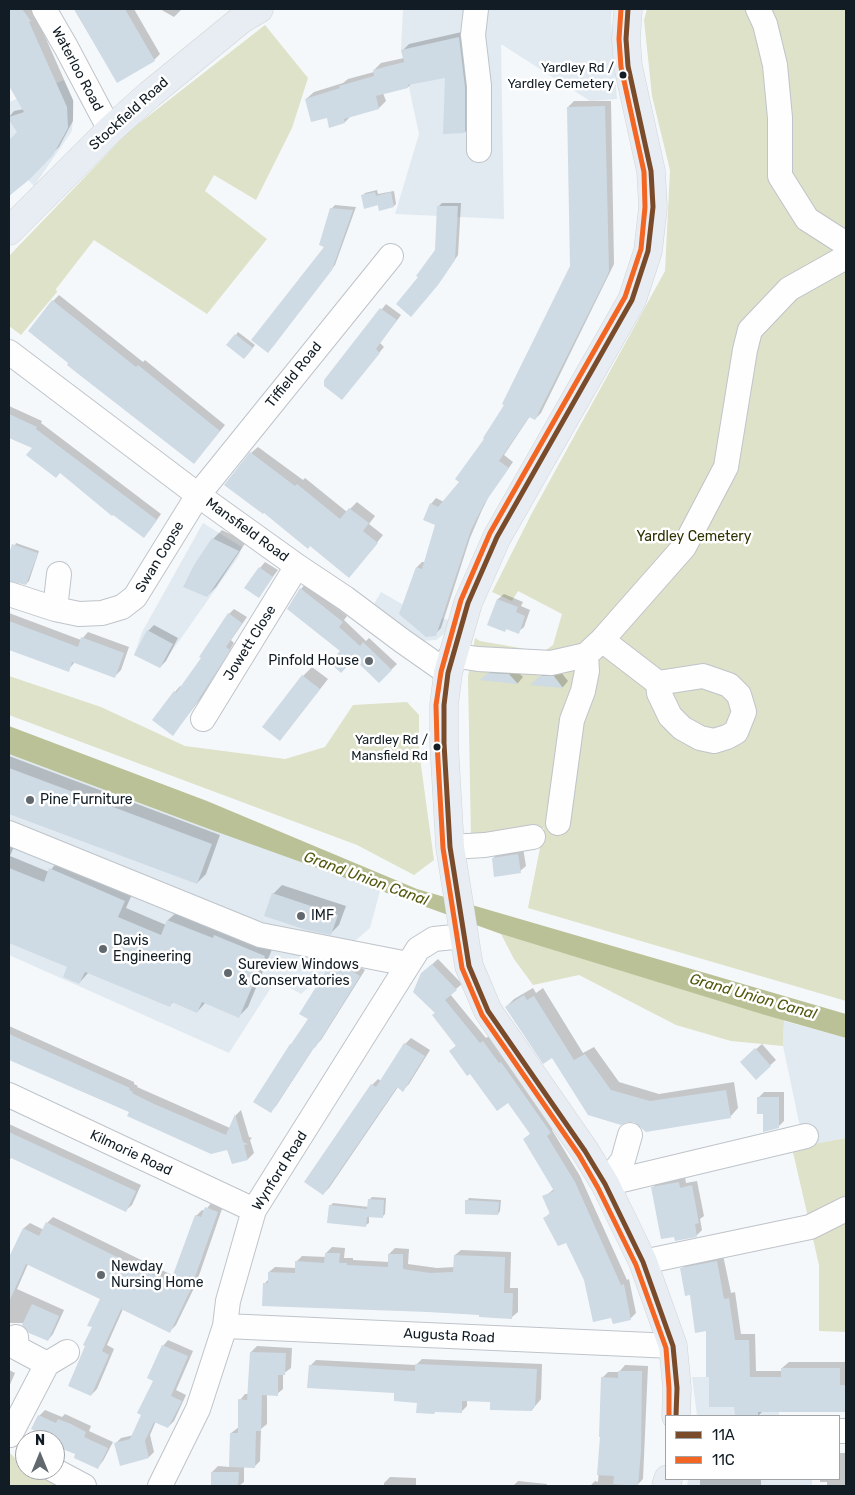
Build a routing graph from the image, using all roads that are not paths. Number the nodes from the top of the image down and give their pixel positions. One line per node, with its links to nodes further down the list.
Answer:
1 (44, 9): 6 (street, Waterloo Road)
2 (259, 9): 6 (main road, Stockfield Road)
3 (476, 9): 7 (street)
4 (628, 9): 21 (main road)
5 (758, 9): 9 (street)
6 (110, 130): 8 (main road, Stockfield Road)
7 (479, 150)
8 (9, 231)
9 (846, 244)
10 (391, 256): 15 (street, Tiffield Road)
11 (846, 257): 20 (street)
12 (9, 352): 14 (street, Mansfield Road)
13 (9, 365): 14 (street, Mansfield Road)
14 (50, 382): 15 (street, Mansfield Road)
15 (198, 495): 16 (street, Mansfield Road); 19 (street, Swan Copse)
16 (297, 566): 21 (street, Mansfield Road); 23 (street, Jowett Close)
17 (59, 574): 19 (street)
18 (9, 594): 19 (street, Swan Copse)
19 (55, 609)
20 (594, 648): 21 (street); 22 (street); 24 (street)
21 (449, 664): 27 (main road)
22 (658, 683)
23 (203, 719)
24 (558, 823)
25 (9, 833): 29 (street)
26 (533, 837): 27 (street)
27 (452, 856): 28 (main road)
28 (464, 933): 29 (street, Wynford Road); 33 (main road)
29 (408, 964): 35 (street, Wynford Road)
30 (9, 1095): 35 (street, Kilmorie Road)
31 (630, 1135): 33 (street)
32 (806, 1136): 33 (street)
33 (605, 1184): 36 (main road)
34 (846, 1209): 36 (street)
35 (254, 1210): 37 (street, Wynford Road)
36 (643, 1262): 39 (main road)
37 (225, 1326): 39 (street, Augusta Road); 46 (street, Wynford Road)
38 (16, 1337): 41 (street)
39 (673, 1346): 42 (main road)
40 (67, 1352): 41 (street)
41 (47, 1364): 43 (street)
42 (676, 1415)
43 (19, 1430)
44 (65, 1476): 45 (street)
45 (84, 1486)
46 (160, 1486)

